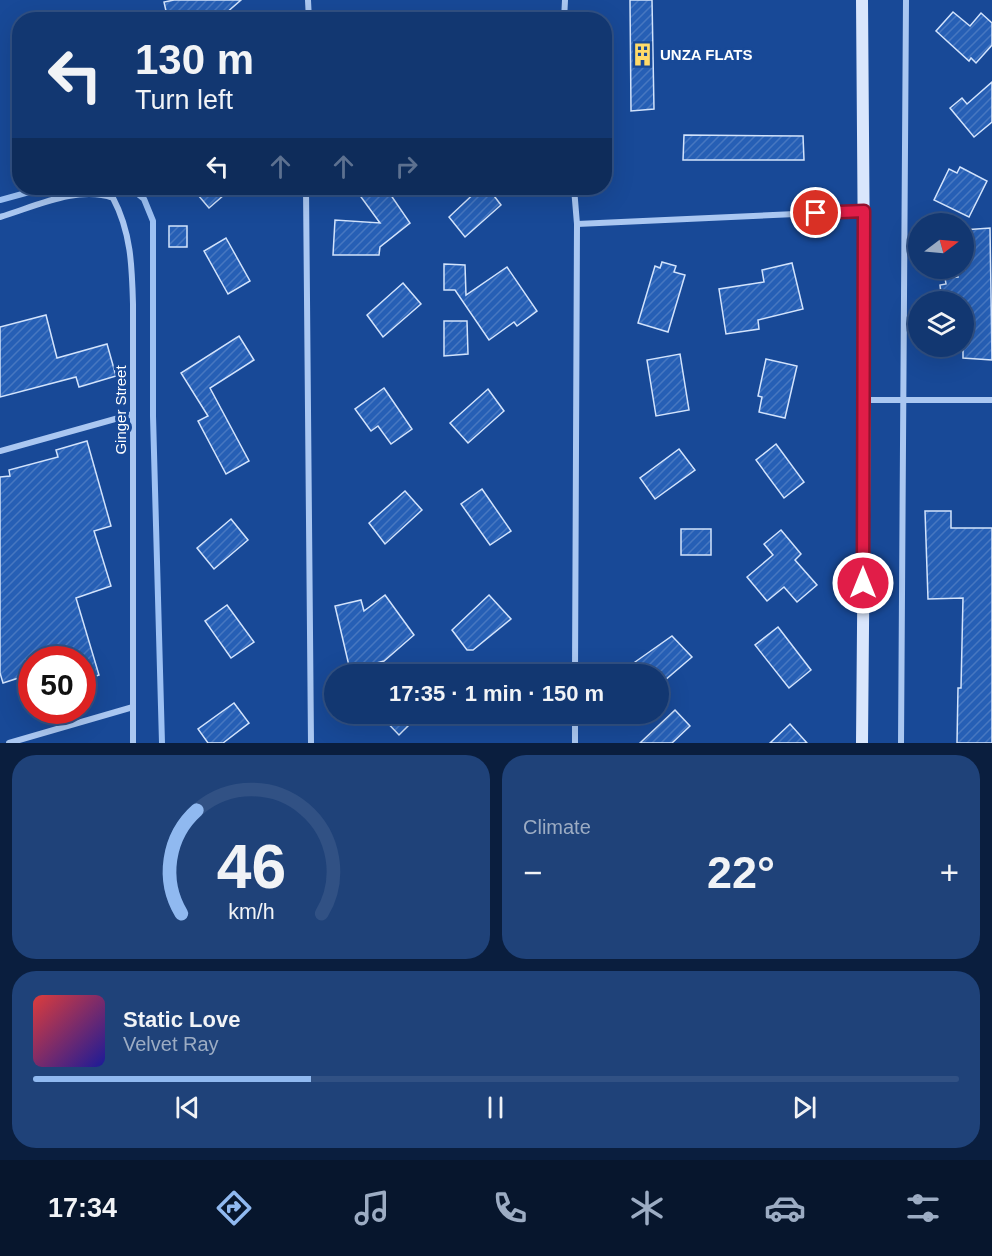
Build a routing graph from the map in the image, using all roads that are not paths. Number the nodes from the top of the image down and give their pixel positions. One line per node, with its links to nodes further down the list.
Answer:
1 (862, 0): 7 (main road)
2 (906, 0): 10 (street)
3 (74, 195): 8 (street, Ginger Street)
4 (106, 195): 13 (street, Ginger Street)
5 (306, 195): 20 (street)
6 (575, 195): 9 (street)
7 (864, 211): 9 (street); 11 (main road)
8 (0, 217)
9 (577, 224): 15 (street)
10 (902, 399): 11 (street); 12 (street); 23 (street)
11 (865, 400): 22 (main road)
12 (992, 400)
13 (133, 414): 14 (street); 16 (street, Ginger Street)
14 (0, 451)
15 (575, 664)
16 (133, 707): 18 (street); 19 (street, Ginger Street)
17 (575, 724): 21 (street)
18 (9, 743)
19 (133, 743)
20 (311, 743)
21 (575, 743)
22 (862, 743)
23 (902, 743)

